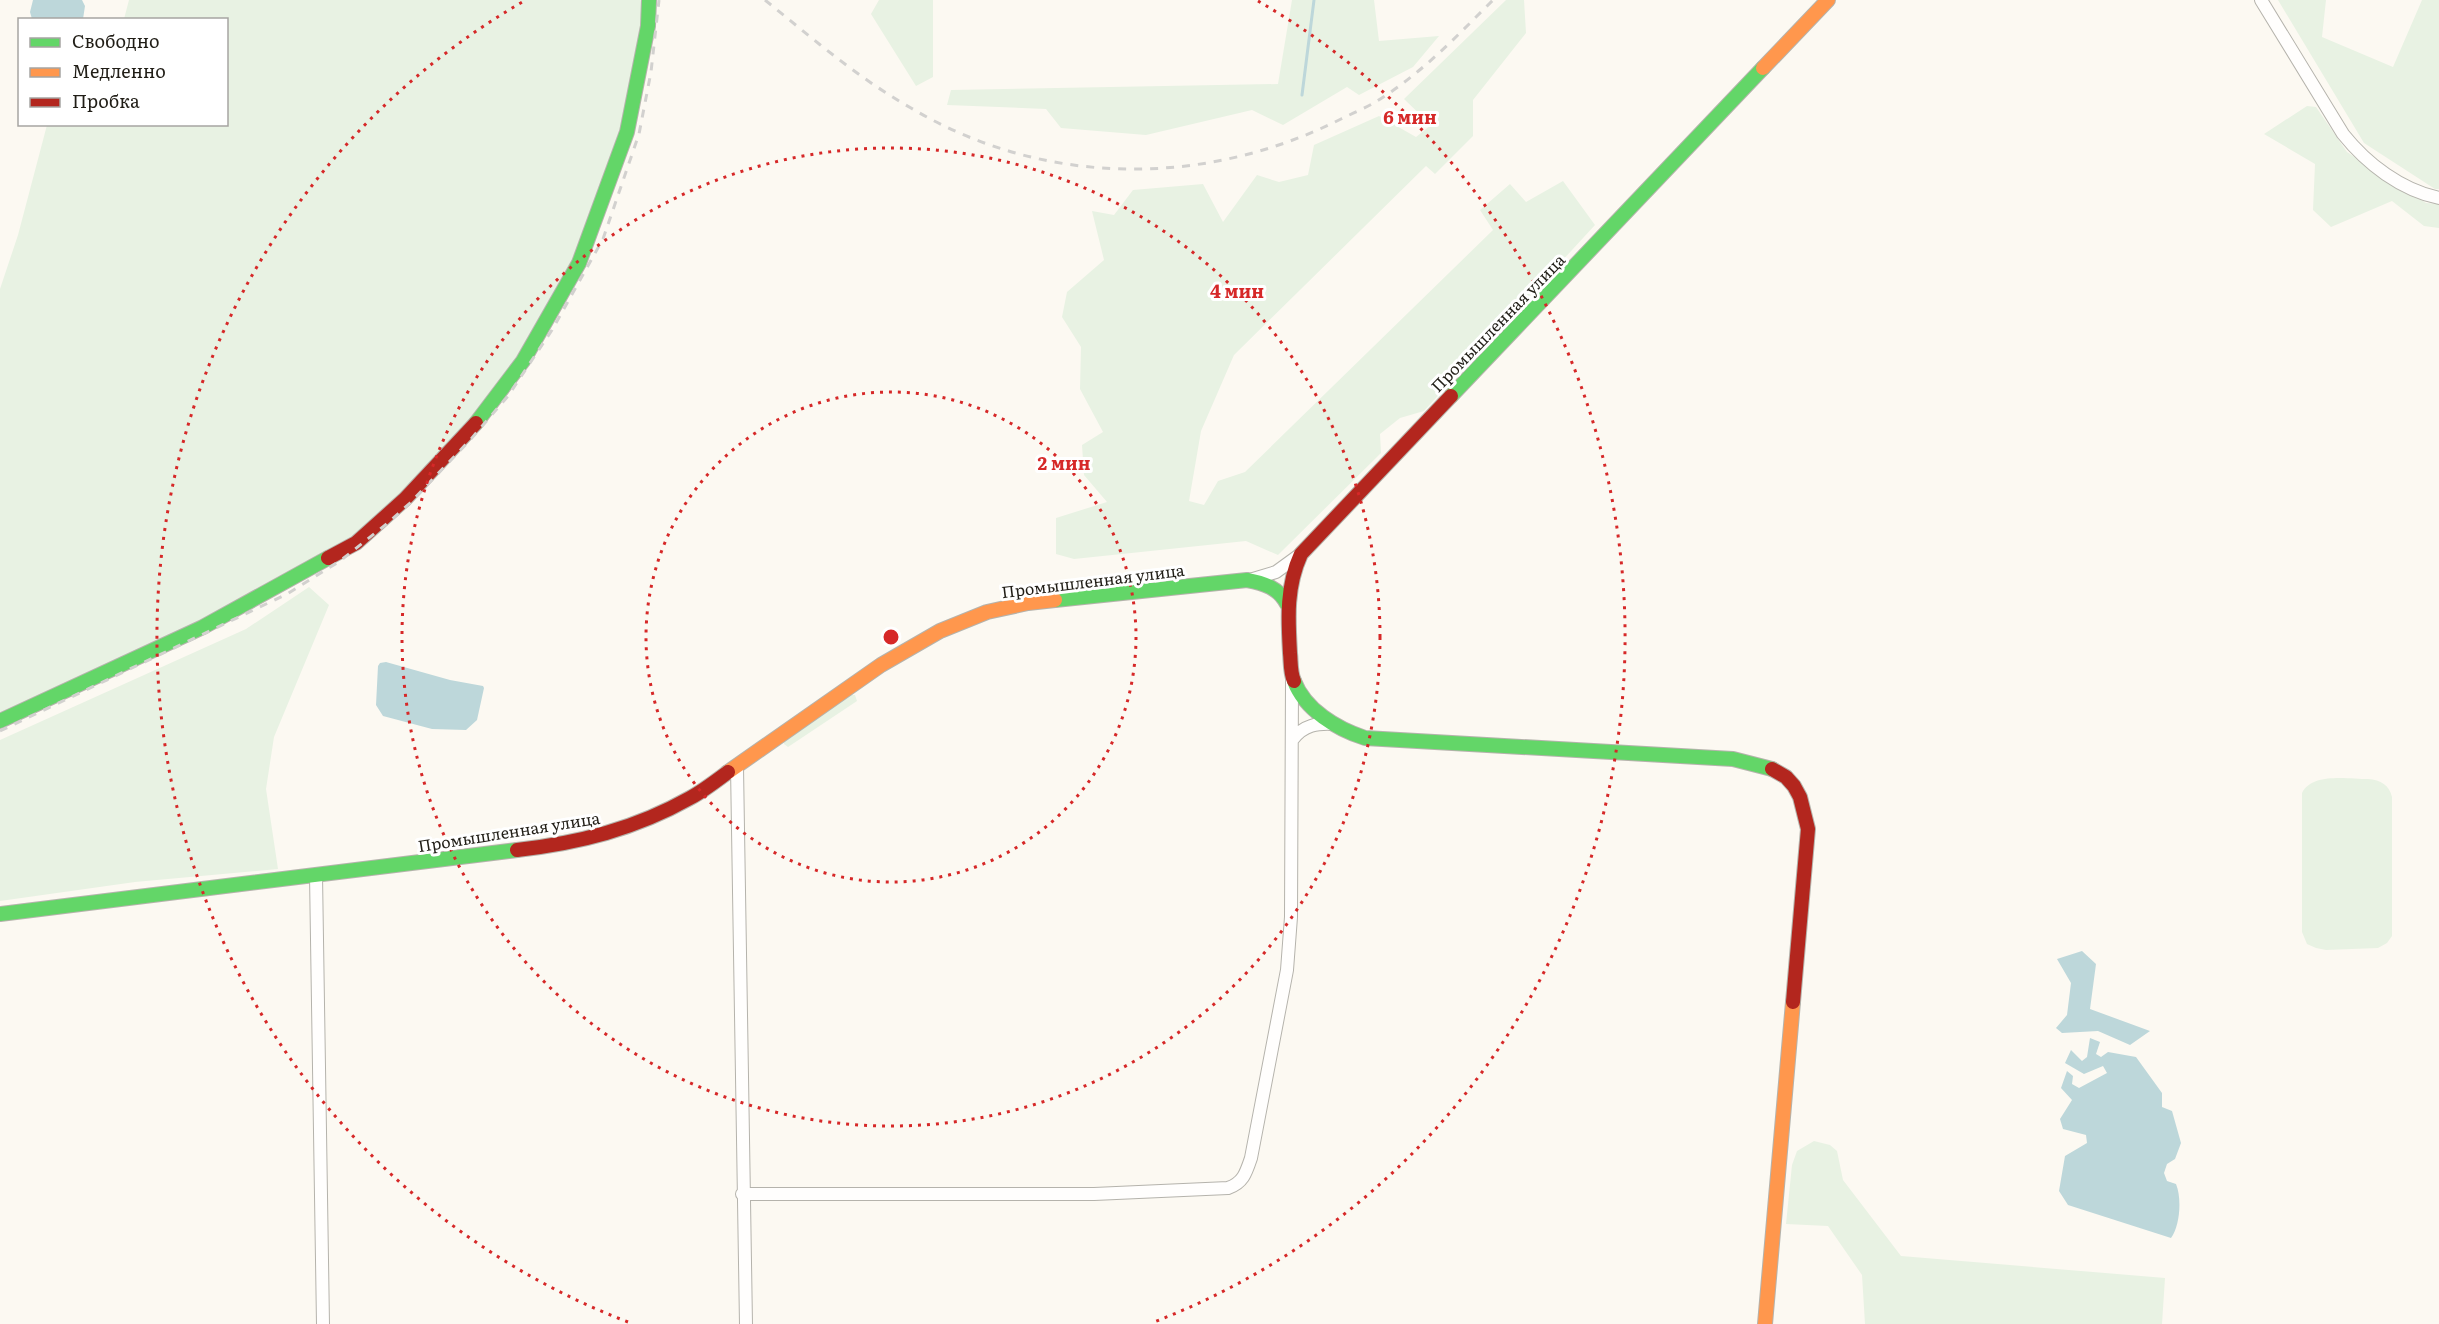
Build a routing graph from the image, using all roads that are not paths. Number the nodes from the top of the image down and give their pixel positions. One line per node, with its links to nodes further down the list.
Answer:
1 (649, 0): 9 (street)
2 (1828, 0): 5 (street, Промышленная улица)
3 (2261, 0): 4 (street)
4 (2439, 198)
5 (1301, 554): 6 (street); 7 (street, Промышленная улица)
6 (1247, 580): 7 (street, Промышленная улица); 12 (street, Промышленная улица)
7 (1287, 604): 8 (street)
8 (1292, 678): 10 (street); 11 (street)
9 (0, 721)
10 (1334, 724): 11 (street); 18 (street)
11 (1293, 739): 15 (street)
12 (737, 767): 13 (street, Промышленная улица); 15 (street)
13 (316, 875): 14 (street, Промышленная улица); 16 (street)
14 (0, 914)
15 (742, 1194): 17 (street)
16 (323, 1324)
17 (746, 1324)
18 (1765, 1324)

